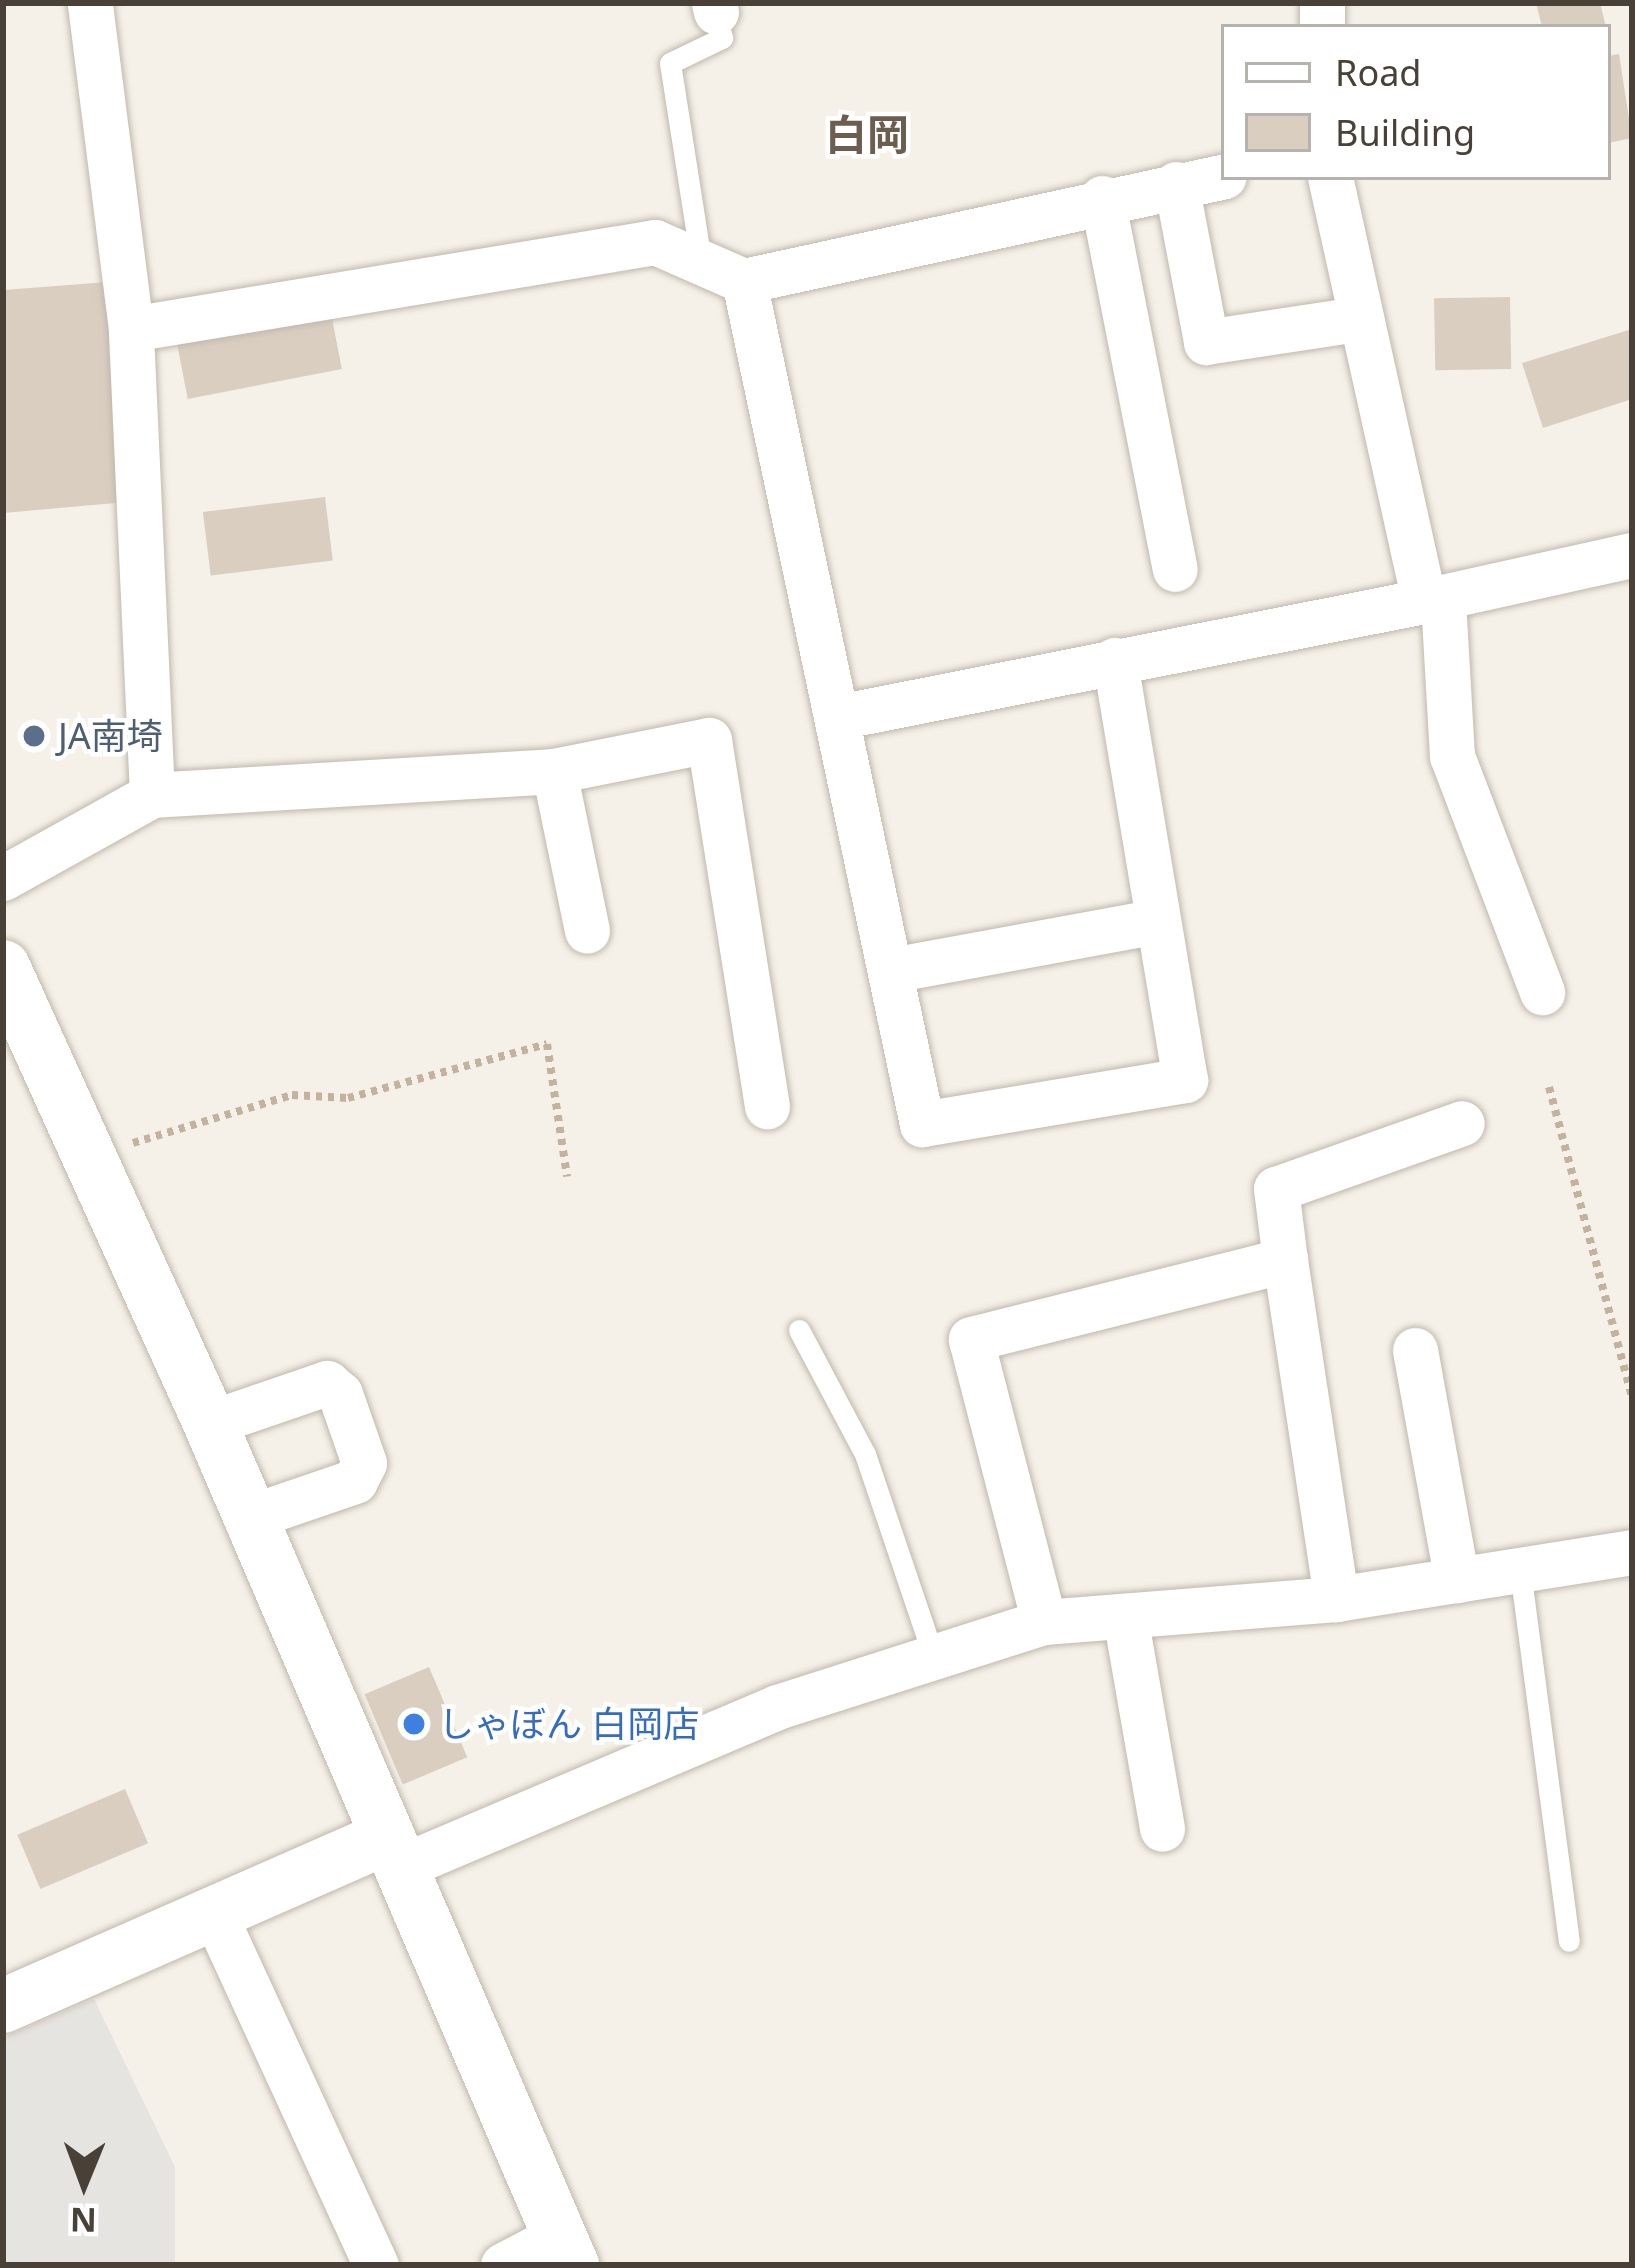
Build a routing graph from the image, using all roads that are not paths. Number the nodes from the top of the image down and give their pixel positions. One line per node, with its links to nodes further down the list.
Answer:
1 (90, 3): 10 (street)
2 (715, 8): 7 (lane)
3 (1221, 176): 5 (street)
4 (1331, 180): 9 (street)
5 (1176, 184): 6 (street); 9 (street)
6 (1102, 198): 8 (street); 12 (street)
7 (701, 262): 8 (street); 10 (street)
8 (744, 280): 15 (street)
9 (1358, 319): 13 (street)
10 (131, 329): 17 (street)
11 (1632, 555): 13 (street)
12 (1175, 569)
13 (1434, 600): 14 (street); 23 (street)
14 (1115, 660): 15 (street); 19 (street)
15 (838, 717): 22 (street)
16 (554, 771): 17 (street); 20 (street); 24 (street)
17 (152, 795): 18 (street)
18 (3, 878)
19 (1157, 921): 22 (street); 22 (street)
20 (587, 931)
21 (3, 967): 29 (street)
22 (891, 970)
23 (1542, 992)
24 (767, 1106)
25 (1462, 1123): 26 (street)
26 (1285, 1260): 34 (street); 36 (street)
27 (799, 1330): 37 (lane)
28 (1415, 1350): 33 (street)
29 (210, 1423): 30 (street); 30 (street)
30 (250, 1516): 39 (street)
31 (1632, 1552): 32 (street)
32 (1520, 1570): 33 (street); 41 (lane)
33 (1457, 1580): 34 (street)
34 (1336, 1599): 35 (street)
35 (1125, 1616): 36 (street); 38 (street)
36 (1044, 1622): 37 (street)
37 (934, 1658): 39 (street)
38 (1162, 1829)
39 (396, 1852): 40 (street); 43 (street)
40 (213, 1911): 42 (street); 44 (street)
41 (1569, 1941)
42 (3, 2006)
43 (565, 2250): 45 (street)
44 (376, 2265)
45 (503, 2265)

